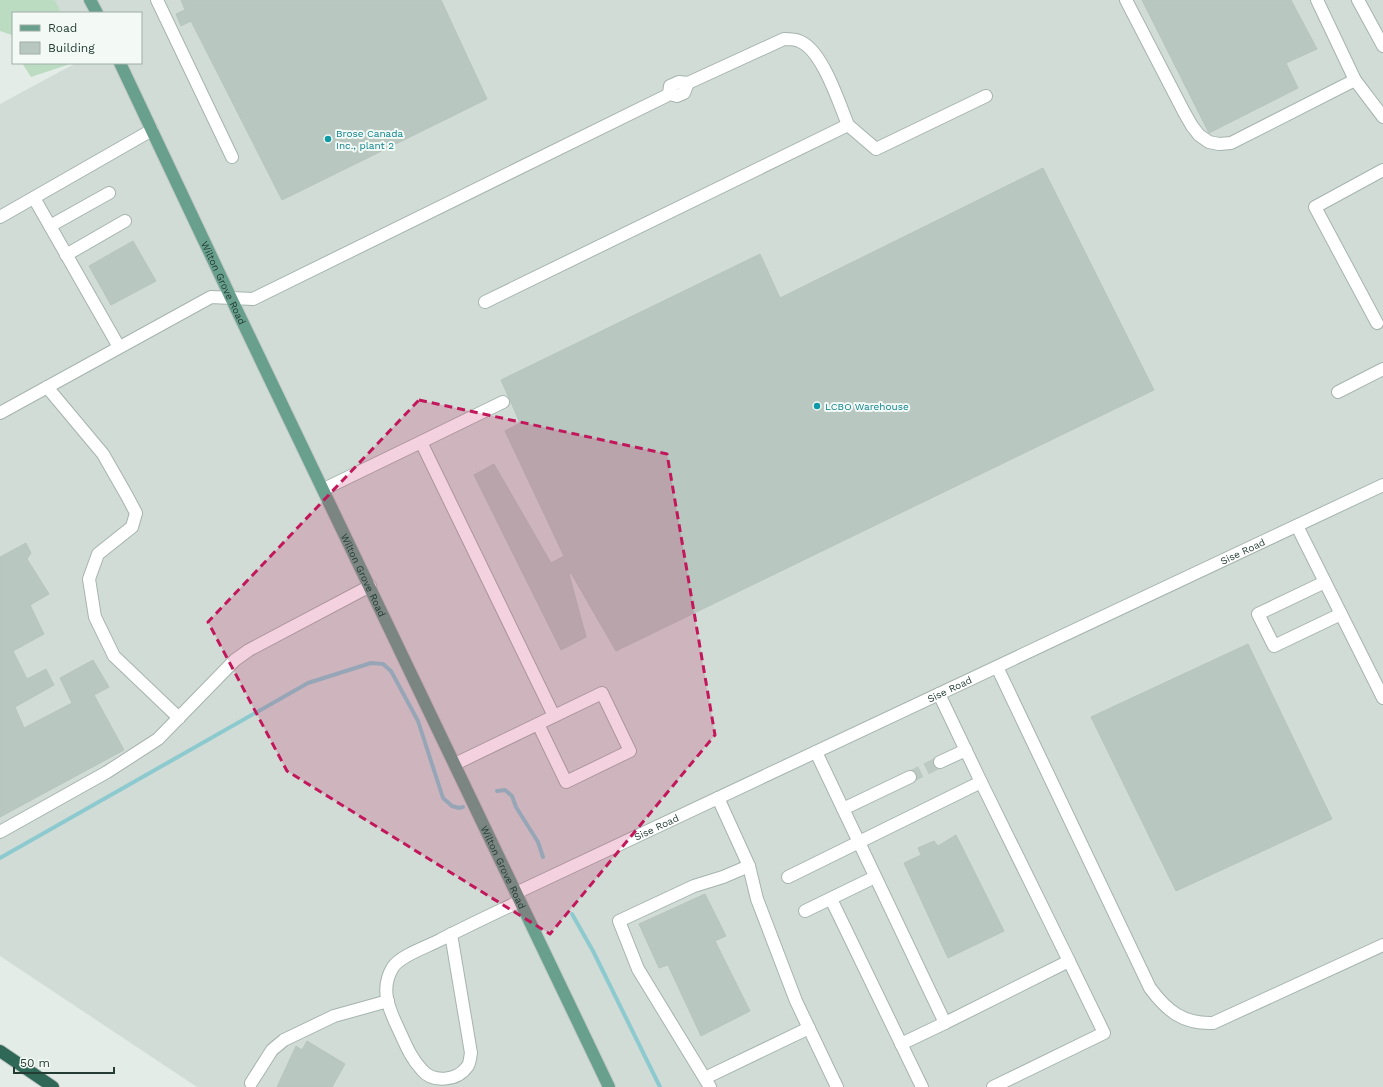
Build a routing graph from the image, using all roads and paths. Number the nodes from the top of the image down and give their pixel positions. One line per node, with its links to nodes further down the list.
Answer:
1 (90, 0): 6 (main road)
2 (157, 0): 14 (street)
3 (1126, 0): 9 (street)
4 (1317, 0): 9 (street)
5 (1358, 0): 7 (street)
6 (96, 12)
7 (1383, 46)
8 (120, 64): 13 (main road, Wilton Grove Road)
9 (1355, 80): 11 (street)
10 (986, 96): 12 (street)
11 (1383, 116)
12 (848, 125): 22 (street); 23 (street)
13 (152, 130): 17 (street); 22 (main road, Wilton Grove Road)
14 (232, 157)
15 (1383, 170): 24 (street)
16 (110, 193): 20 (street)
17 (34, 198): 18 (street); 20 (street)
18 (0, 217)
19 (125, 221): 21 (street)
20 (50, 226): 21 (street)
21 (66, 255): 25 (street)
22 (232, 298): 25 (street); 33 (main road, Wilton Grove Road)
23 (485, 302)
24 (1377, 322)
25 (119, 347): 27 (street)
26 (1383, 369): 28 (street)
27 (47, 387): 30 (street); 42 (street)
28 (1338, 392)
29 (503, 402): 31 (street)
30 (0, 413)
31 (421, 442): 33 (street); 41 (street)
32 (1383, 485): 34 (street, Sise Road)
33 (324, 489): 36 (main road, Wilton Grove Road)
34 (1297, 526): 35 (street); 38 (street, Sise Road)
35 (1325, 582): 37 (street); 37 (street)
36 (370, 586): 42 (street); 47 (main road, Wilton Grove Road)
37 (1341, 614): 40 (street)
38 (997, 667): 39 (street, Sise Road); 61 (street)
39 (939, 694): 44 (street); 45 (street, Sise Road)
40 (1383, 698)
41 (554, 716): 43 (street); 43 (street)
42 (179, 718): 52 (street)
43 (538, 724): 47 (street)
44 (966, 750): 46 (street); 49 (street)
45 (816, 752): 50 (street, Sise Road); 51 (street)
46 (940, 762)
47 (455, 764): 57 (main road, Wilton Grove Road)
48 (910, 777): 51 (street)
49 (981, 782): 53 (street); 62 (street)
50 (718, 798): 54 (street); 57 (street, Sise Road)
51 (843, 809): 53 (street)
52 (0, 832)
53 (859, 842): 55 (street); 56 (street)
54 (749, 866): 65 (street); 68 (street)
55 (788, 877)
56 (876, 877): 58 (street); 64 (street)
57 (518, 897): 60 (street, Sise Road); 71 (main road, Wilton Grove Road)
58 (831, 899): 59 (street); 66 (street)
59 (805, 911)
60 (451, 934): 63 (street, Sise Road); 63 (street, Sise Road)
61 (1383, 945)
62 (1069, 961): 64 (street); 74 (street)
63 (388, 1001): 69 (street)
64 (945, 1023): 66 (street)
65 (809, 1028): 68 (street); 72 (street)
66 (901, 1044): 73 (street)
67 (0, 1051): 70 (highway)
68 (707, 1082)
69 (251, 1083)
70 (53, 1087)
71 (609, 1087)
72 (837, 1087)
73 (922, 1087)
74 (993, 1087)

